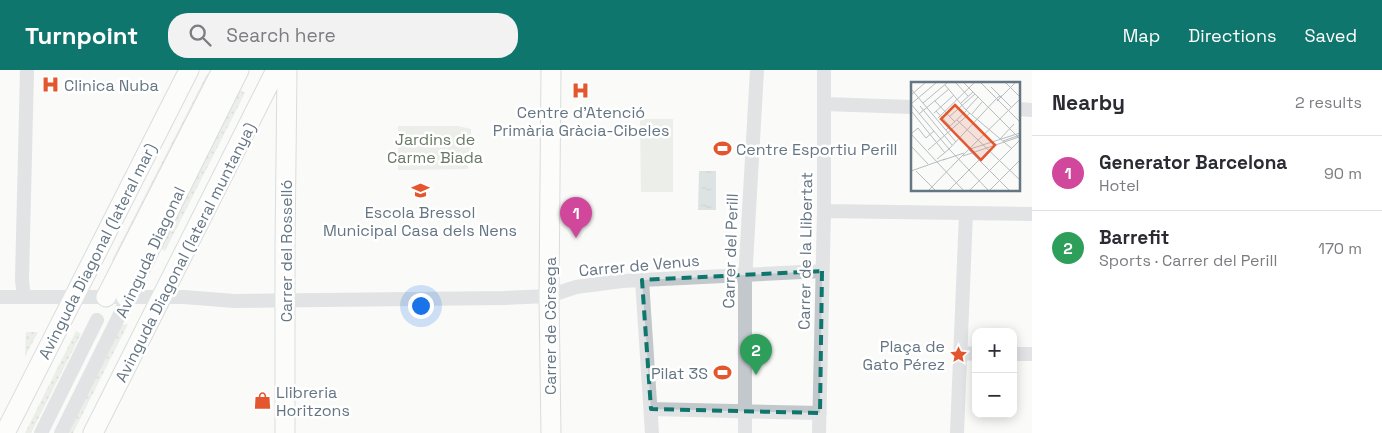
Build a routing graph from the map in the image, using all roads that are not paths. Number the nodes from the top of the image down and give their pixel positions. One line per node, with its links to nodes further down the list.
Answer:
1 (27, 70): 22 (street)
2 (188, 70): 23 (street, Avinguda Diagonal (lateral mar))
3 (222, 70): 24 (street, Avinguda Diagonal)
4 (238, 70): 25 (street, Avinguda Diagonal)
5 (276, 70): 26 (street, Avinguda Diagonal (lateral muntanya))
6 (287, 70): 27 (street, Carrer del Rosselló)
7 (551, 70): 20 (street, Carrer de Còrsega)
8 (757, 70): 18 (street, Carrer del Perill)
9 (824, 70): 10 (street, Carrer de la Llibertat)
10 (824, 104): 11 (street); 14 (street, Carrer de la Llibertat)
11 (911, 106)
12 (1019, 109): 13 (street)
13 (1032, 110)
14 (824, 211): 15 (street); 17 (street, Carrer de la Llibertat)
15 (966, 213): 16 (street); 29 (street)
16 (1032, 214)
17 (822, 271): 18 (street, Carrer de Venus); 35 (street, Carrer de la Llibertat)
18 (745, 274): 19 (street, Carrer de Venus); 34 (street, Carrer del Perill)
19 (642, 280): 20 (street, Carrer de Venus); 33 (street)
20 (549, 296): 27 (street, Carrer de Venus); 41 (street, Carrer de Còrsega)
21 (0, 297): 22 (street, Carrer de Venus)
22 (24, 297): 23 (street, Carrer de Venus)
23 (75, 297): 24 (street, Carrer de Venus); 36 (street, Avinguda Diagonal (lateral mar))
24 (106, 297): 25 (street, Carrer de Venus)
25 (126, 297): 26 (street, Carrer de Venus); 38 (street, Avinguda Diagonal)
26 (162, 297): 27 (street, Carrer de Venus); 39 (street, Avinguda Diagonal (lateral muntanya))
27 (286, 301): 40 (street, Carrer del Rosselló)
28 (97, 320): 37 (street, Avinguda Diagonal)
29 (961, 353): 30 (street); 45 (street)
30 (972, 354)
31 (1017, 354): 32 (street)
32 (1032, 354)
33 (651, 409): 34 (street); 42 (street)
34 (744, 412): 35 (street); 43 (street, Carrer del Perill)
35 (820, 413): 44 (street, Carrer de la Llibertat)
36 (5, 433)
37 (41, 433)
38 (61, 433)
39 (93, 433)
40 (285, 433)
41 (551, 433)
42 (652, 433)
43 (744, 433)
44 (819, 433)
45 (957, 433)

